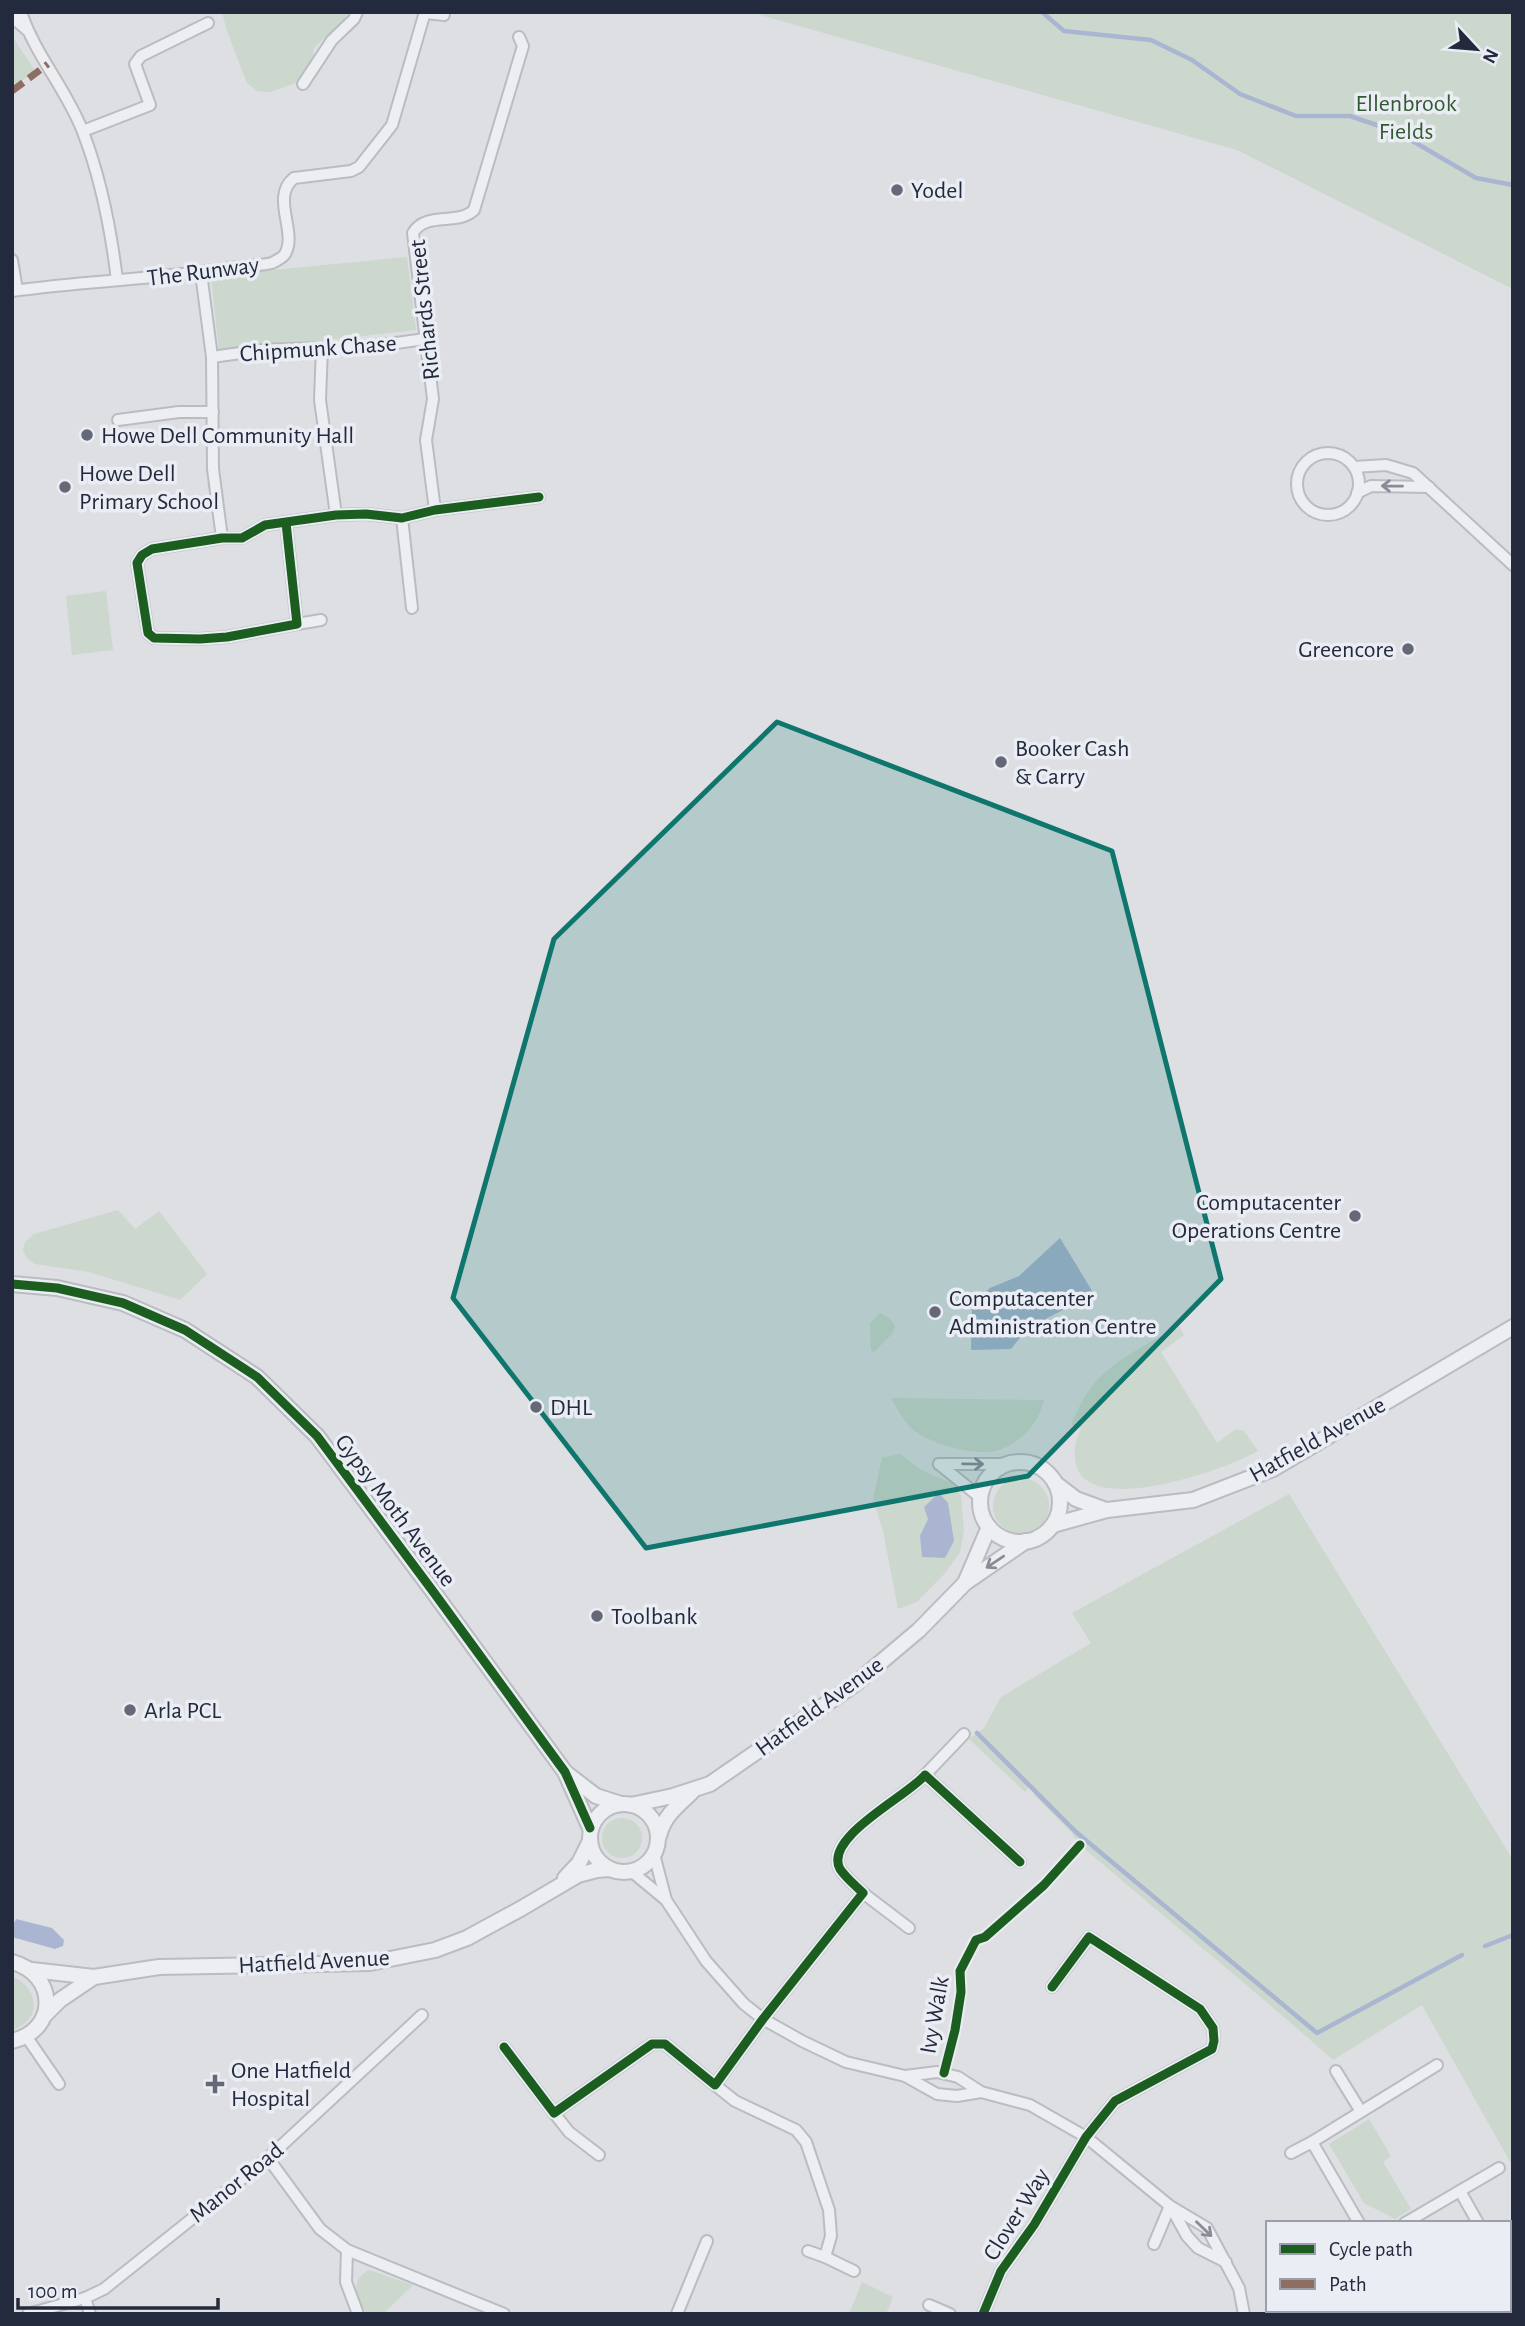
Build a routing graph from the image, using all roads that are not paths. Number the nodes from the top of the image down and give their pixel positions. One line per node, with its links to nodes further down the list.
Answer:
1 (21, 12): 7 (street)
2 (357, 12): 9 (street)
3 (425, 13): 4 (street, The Runway); 12 (street, The Runway)
4 (444, 15)
5 (12, 17): 7 (street)
6 (208, 23): 10 (street)
7 (27, 30): 10 (street)
8 (519, 37): 15 (street, Richards Street)
9 (303, 84)
10 (83, 131): 13 (street)
11 (12, 260): 14 (street)
12 (201, 273): 13 (street, The Runway); 17 (street)
13 (117, 280): 14 (street, The Runway)
14 (15, 290)
15 (425, 339): 16 (street, Chipmunk Chase); 24 (street, Richards Street)
16 (322, 348): 17 (street, Chipmunk Chase); 25 (street)
17 (212, 357): 18 (street)
18 (213, 412): 19 (street); 28 (street)
19 (118, 420)
20 (1354, 467): 21 (street); 22 (street); 22 (street)
21 (1429, 487): 22 (street, one-way to 22); 29 (street)
22 (1357, 493)
23 (539, 497): 24 (street)
24 (435, 510): 26 (street)
25 (336, 515): 26 (street); 27 (street)
26 (402, 519): 30 (street)
27 (286, 523): 28 (street); 32 (street)
28 (222, 538): 32 (street)
29 (1513, 565)
30 (412, 608)
31 (321, 621): 32 (street)
32 (297, 624)
33 (12, 1284): 44 (street, Gypsy Moth Avenue)
34 (1513, 1326): 38 (street, Hatfield Avenue)
35 (1007, 1464): 36 (street); 37 (street); 37 (street, one-way to 35)
36 (1055, 1483): 38 (street, Hatfield Avenue); 39 (street)
37 (981, 1498): 40 (street)
38 (1107, 1510): 39 (street, Hatfield Avenue)
39 (1053, 1525): 41 (street)
40 (989, 1527): 41 (street); 42 (street, Hatfield Avenue)
41 (1026, 1542): 42 (street, Hatfield Avenue, one-way to 42)
42 (965, 1583): 46 (street, Hatfield Avenue)
43 (964, 1734): 45 (street)
44 (565, 1773): 47 (street, Gypsy Moth Avenue); 48 (street, Gypsy Moth Avenue)
45 (925, 1775): 50 (street); 54 (street)
46 (696, 1789): 47 (street, Hatfield Avenue); 49 (street, Hatfield Avenue)
47 (627, 1804): 48 (street); 49 (street)
48 (590, 1834): 51 (street); 53 (street, Hatfield Avenue)
49 (656, 1848): 52 (street); 55 (street)
50 (1020, 1862)
51 (610, 1869): 52 (street); 53 (street, Hatfield Avenue)
52 (631, 1871): 55 (street)
53 (560, 1884): 59 (street, Hatfield Avenue)
54 (863, 1893): 56 (street); 63 (street)
55 (666, 1900): 63 (street)
56 (909, 1928)
57 (12, 1962): 58 (street, Hatfield Avenue)
58 (32, 1970): 59 (street, Hatfield Avenue); 61 (street)
59 (94, 1977): 61 (street, Hatfield Avenue)
60 (1052, 1987): 74 (street, Clover Way)
61 (45, 2015): 64 (street, Hatfield Avenue)
62 (422, 2015): 78 (street, Manor Road)
63 (763, 2019): 68 (street); 70 (street)
64 (19, 2038): 69 (street)
65 (504, 2048): 73 (street)
66 (1437, 2065): 72 (street)
67 (1336, 2071): 72 (street)
68 (905, 2076): 71 (street); 71 (street)
69 (59, 2084)
70 (715, 2085): 73 (street); 89 (street)
71 (981, 2092): 74 (street)
72 (1360, 2110): 75 (street)
73 (554, 2113): 77 (street)
74 (1086, 2137): 81 (street); 100 (street, Clover Way)
75 (1312, 2142): 76 (street); 82 (street)
76 (1290, 2153)
77 (599, 2155)
78 (268, 2158): 87 (street); 92 (street, Manor Road)
79 (1499, 2168): 80 (street)
80 (1460, 2191): 83 (street); 84 (street)
81 (1170, 2206): 86 (street); 90 (street); 90 (street, one-way to 90)
82 (1358, 2221)
83 (1408, 2221)
84 (1477, 2221)
85 (707, 2241): 98 (street)
86 (1154, 2244)
87 (347, 2250): 96 (street); 97 (street)
88 (808, 2251): 89 (street)
89 (825, 2257): 91 (street)
90 (1226, 2262): 101 (street)
91 (855, 2272)
92 (85, 2298): 94 (street, Manor Road); 95 (street)
93 (929, 2305): 99 (street)
94 (28, 2314)
95 (90, 2314)
96 (358, 2314)
97 (504, 2314)
98 (677, 2314)
99 (950, 2314)
100 (983, 2314)
101 (1244, 2314)

